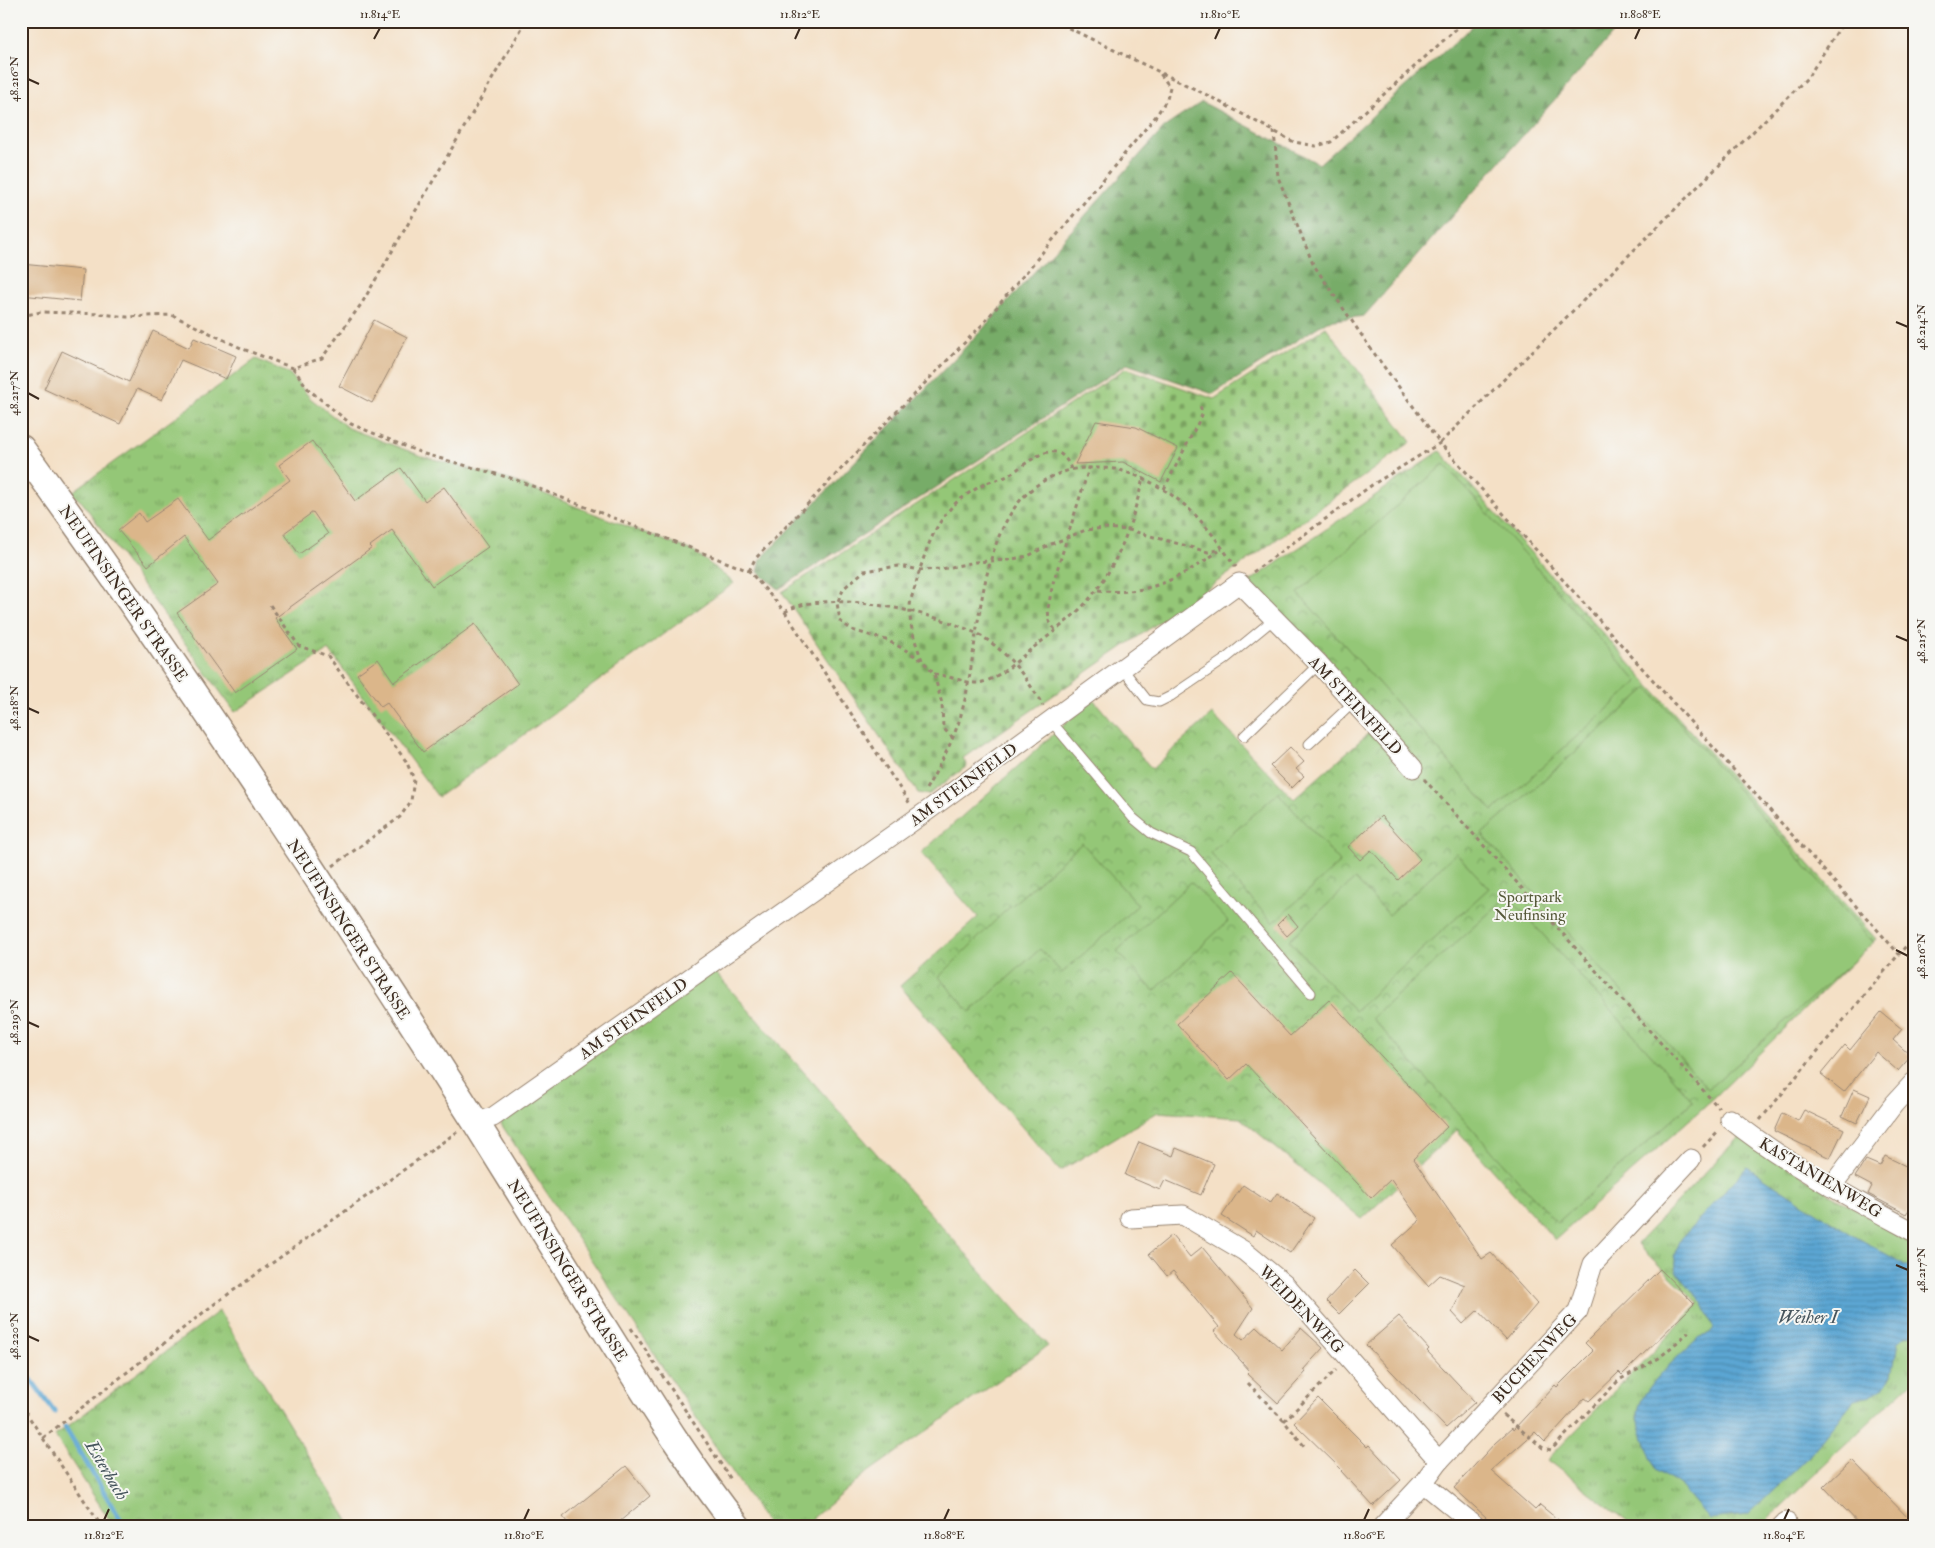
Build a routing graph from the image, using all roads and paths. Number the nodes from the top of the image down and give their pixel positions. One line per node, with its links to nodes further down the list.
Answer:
1 (526, 21): 8 (path)
2 (1054, 21): 5 (path)
3 (1465, 21): 6 (path)
4 (1844, 21): 10 (path)
5 (1158, 71): 6 (path); 21 (path)
6 (1274, 131): 10 (path)
7 (21, 316): 8 (path)
8 (293, 368): 21 (path)
9 (1200, 403): 15 (path)
10 (1440, 443): 22 (path); 46 (path)
11 (21, 448): 50 (street, NEUFINSINGER STRASSE)
12 (1089, 468): 13 (path); 14 (path); 17 (path)
13 (1071, 469): 19 (path); 20 (path)
14 (1144, 478): 15 (path); 16 (path)
15 (1164, 489): 18 (path)
16 (1129, 530): 17 (path); 18 (path); 23 (path)
17 (1068, 537): 19 (path); 29 (path)
18 (1222, 549): 22 (path); 23 (path)
19 (991, 561): 20 (path); 30 (path)
20 (920, 570): 24 (path); 26 (path)
21 (749, 571): 27 (path)
22 (1239, 583): 28 (street, AM STEINFELD); 34 (street, AM STEINFELD)
23 (1098, 590): 29 (path)
24 (837, 603): 26 (path); 27 (path); 31 (path)
25 (270, 604): 44 (path)
26 (910, 611): 30 (path); 31 (path)
27 (785, 612): 43 (path)
28 (1274, 619): 33 (street, AM STEINFELD); 34 (lane)
29 (1055, 630): 32 (path)
30 (977, 634): 32 (path); 36 (path)
31 (922, 660): 35 (path)
32 (1013, 664): 36 (path); 38 (path)
33 (1319, 664): 37 (street, AM STEINFELD); 39 (lane)
34 (1122, 668): 38 (street, AM STEINFELD)
35 (934, 674): 36 (path); 40 (path)
36 (968, 681): 40 (path)
37 (1354, 702): 41 (lane); 42 (street, AM STEINFELD)
38 (1050, 720): 43 (street, AM STEINFELD); 47 (lane)
39 (1244, 736)
40 (952, 738): 43 (path)
41 (1309, 744)
42 (1414, 768): 49 (path)
43 (923, 814): 50 (street, AM STEINFELD)
44 (331, 867)
45 (1914, 937): 46 (path)
46 (1899, 954): 51 (path)
47 (1311, 993)
48 (1914, 1082): 53 (street)
49 (1730, 1119): 51 (street, KASTANIENWEG); 52 (path)
50 (475, 1123): 62 (path); 67 (street, NEUFINSINGER STRASSE)
51 (1748, 1134): 53 (street, KASTANIENWEG)
52 (1691, 1159): 60 (street, BUCHENWEG)
53 (1831, 1187): 55 (street, KASTANIENWEG)
54 (1130, 1218): 57 (street, WEIDENWEG)
55 (1914, 1232)
56 (1689, 1332): 60 (path)
57 (1349, 1357): 61 (path); 64 (street, WEIDENWEG)
58 (1248, 1383): 61 (path)
59 (21, 1405): 62 (path)
60 (1491, 1405): 64 (street, BUCHENWEG)
61 (1284, 1421): 63 (path)
62 (43, 1438): 66 (path)
63 (1305, 1447)
64 (1439, 1461): 65 (street, BUCHENWEG)
65 (1423, 1483): 68 (street, BUCHENWEG); 69 (street)
66 (102, 1527)
67 (738, 1527)
68 (1382, 1527)
69 (1476, 1527)

